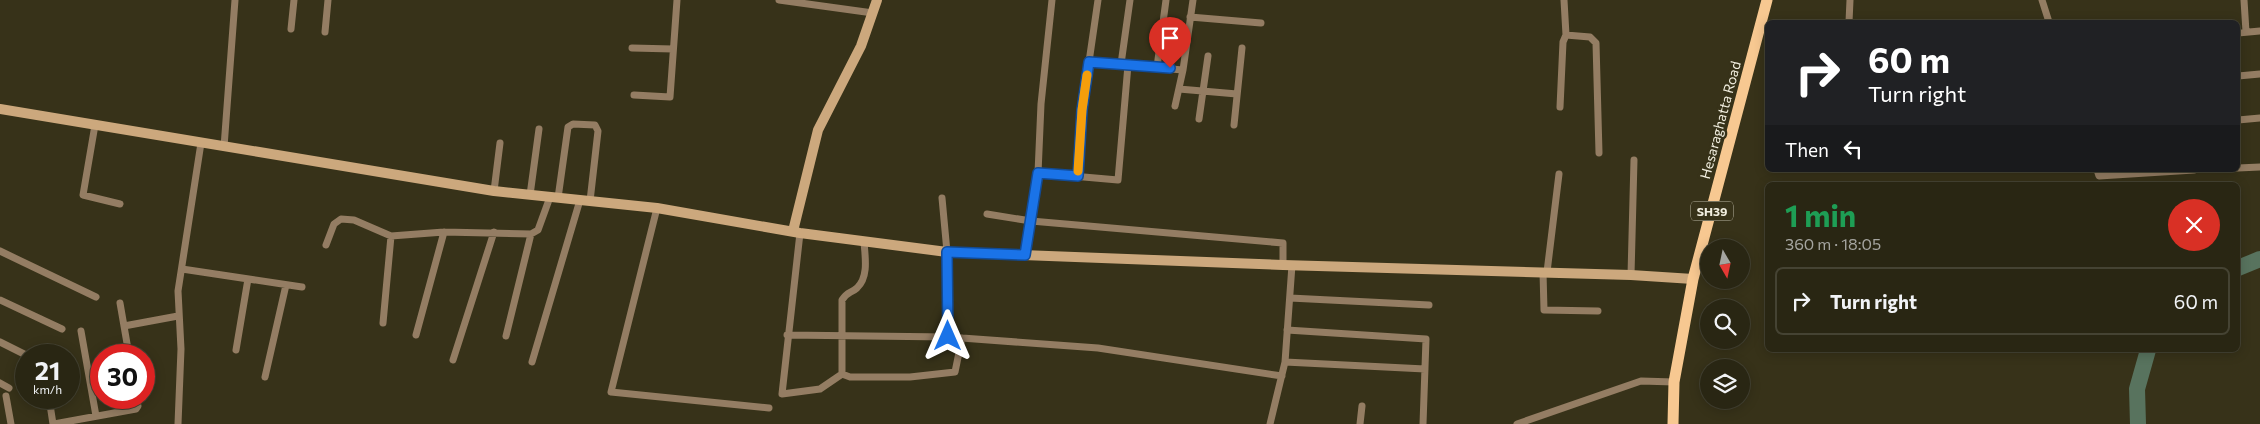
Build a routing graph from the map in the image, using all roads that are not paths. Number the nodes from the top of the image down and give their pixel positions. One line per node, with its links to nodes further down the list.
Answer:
1 (234, 0): 53 (street)
2 (294, 0): 22 (street)
3 (328, 0): 24 (street)
4 (677, 0): 30 (street)
5 (779, 0): 17 (street)
6 (877, 0): 17 (street)
7 (1052, 0): 60 (street)
8 (1098, 0): 32 (street)
9 (1130, 0): 33 (street)
10 (1166, 0): 34 (street)
11 (1193, 0): 18 (street)
12 (1564, 0): 27 (street)
13 (1768, 0): 87 (main road, Hesaraghatta Road / SH39)
14 (1850, 0): 19 (street)
15 (2042, 0): 20 (street)
16 (2244, 0): 25 (street)
17 (873, 14): 74 (street)
18 (1190, 17): 21 (street); 35 (street)
19 (1849, 20)
20 (2048, 20)
21 (1261, 23)
22 (292, 29)
23 (2260, 31): 25 (street)
24 (325, 32)
25 (2246, 32): 26 (street)
26 (2240, 33)
27 (1566, 35): 43 (street); 54 (street)
28 (632, 48): 30 (street)
29 (1242, 48): 40 (street)
30 (673, 49): 41 (street)
31 (1208, 56): 39 (street)
32 (1089, 62): 33 (street); 62 (street)
33 (1124, 64): 34 (street); 62 (street)
34 (1156, 67): 35 (street)
35 (1183, 70): 38 (street)
36 (2260, 74): 37 (street)
37 (2240, 76)
38 (1179, 88): 39 (street); 42 (street)
39 (1203, 91): 40 (street); 46 (street)
40 (1237, 94): 49 (street)
41 (634, 95)
42 (1175, 106)
43 (1560, 107)
44 (0, 109): 48 (street)
45 (2260, 118): 47 (street)
46 (1199, 119)
47 (2240, 120)
48 (95, 125): 51 (street); 68 (street)
49 (1234, 125)
50 (540, 129): 64 (street)
51 (200, 143): 53 (street); 83 (street)
52 (500, 143): 63 (street)
53 (224, 147): 63 (street)
54 (1599, 153)
55 (1634, 160): 85 (street)
56 (2260, 167): 57 (street)
57 (2240, 168)
58 (2098, 172): 59 (street)
59 (2162, 172)
60 (1038, 173): 62 (street); 71 (street)
61 (1559, 174): 84 (street)
62 (1078, 176)
63 (494, 191): 64 (street)
64 (530, 195): 65 (street)
65 (554, 198): 67 (street); 67 (street); 75 (street)
66 (942, 198): 80 (street)
67 (585, 200): 69 (street); 113 (street)
68 (120, 204)
69 (657, 208): 74 (street); 124 (street)
70 (987, 214): 71 (street)
71 (1031, 221): 81 (street); 82 (street)
72 (444, 232): 73 (street); 76 (street); 103 (street)
73 (494, 232): 75 (street); 112 (street)
74 (797, 232): 77 (street); 102 (street)
75 (531, 234): 104 (street)
76 (391, 236): 78 (street); 97 (street)
77 (864, 242): 80 (street); 106 (street)
78 (326, 245)
79 (0, 251): 90 (street)
80 (947, 252): 81 (street); 105 (street)
81 (1025, 255): 82 (street)
82 (1288, 265): 84 (street); 91 (street)
83 (182, 269): 86 (street); 96 (street)
84 (1545, 272): 85 (street); 95 (street)
85 (1632, 275): 87 (street)
86 (248, 279): 88 (street); 111 (street)
87 (1693, 280): 119 (main road, Hesaraghatta Road / SH39)
88 (286, 285): 89 (street); 118 (street)
89 (302, 287)
90 (96, 297)
91 (1290, 298): 94 (street); 101 (street)
92 (0, 300): 99 (street)
93 (120, 303): 98 (street)
94 (1429, 306)
95 (1598, 311)
96 (178, 316): 98 (street); 130 (street)
97 (383, 323)
98 (124, 326): 109 (street)
99 (62, 329)
100 (81, 330): 127 (street)
101 (1287, 330): 114 (street); 115 (street)
102 (787, 334): 106 (street); 116 (street)
103 (416, 335)
104 (506, 336)
105 (948, 336): 106 (street); 107 (street)
106 (843, 337): 116 (street)
107 (962, 338): 116 (street); 117 (street)
108 (0, 342): 110 (street)
109 (127, 344)
110 (15, 350)
111 (236, 350)
112 (453, 360)
113 (532, 362)
114 (1285, 362): 115 (street); 117 (street)
115 (1425, 369): 133 (street)
116 (842, 374)
117 (1282, 376): 131 (street)
118 (265, 377)
119 (1674, 382): 134 (street); 135 (main road, Hesaraghatta Road / SH39)
120 (0, 384): 121 (street)
121 (9, 388)
122 (6, 396): 128 (street)
123 (1362, 406): 132 (street)
124 (769, 408)
125 (51, 409): 129 (street)
126 (136, 409): 127 (street)
127 (96, 416): 129 (street)
128 (10, 424)
129 (53, 424)
130 (178, 424)
131 (1270, 424)
132 (1360, 424)
133 (1423, 424)
134 (1517, 424)
135 (1673, 424)

